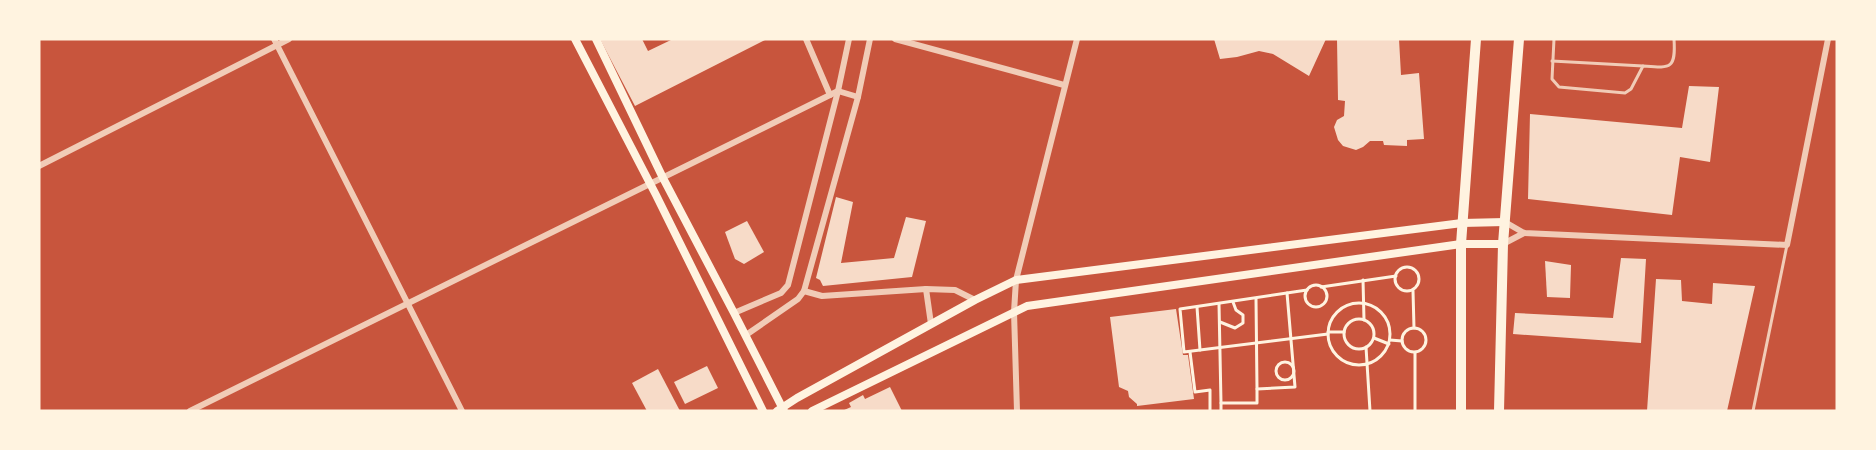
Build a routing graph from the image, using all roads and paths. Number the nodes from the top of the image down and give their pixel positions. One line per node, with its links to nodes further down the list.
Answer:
1 (289, 39): 14 (street)
2 (575, 39): 23 (main road)
3 (596, 39): 22 (main road)
4 (806, 39): 19 (street)
5 (849, 39): 18 (street)
6 (870, 39): 20 (street)
7 (895, 39): 17 (street)
8 (1077, 39): 17 (street)
9 (1476, 39): 25 (highway)
10 (1519, 39): 24 (highway)
11 (1554, 39): 15 (lane)
12 (1674, 39): 16 (lane)
13 (1828, 39): 29 (street)
14 (276, 42): 21 (street); 42 (street)
15 (1552, 61): 16 (lane); 16 (lane)
16 (1643, 66)
17 (1064, 85): 31 (street)
18 (838, 91): 19 (street); 20 (street); 47 (street)
19 (830, 95): 22 (street)
20 (858, 97): 36 (street)
21 (39, 166)
22 (663, 177): 23 (street); 47 (main road)
23 (650, 184): 42 (street); 72 (main road)
24 (1505, 222): 25 (main road); 26 (street); 28 (highway)
25 (1462, 223): 27 (highway); 31 (main road)
26 (1524, 233): 28 (street); 29 (street)
27 (1461, 244): 28 (main road); 46 (main road); 79 (highway)
28 (1503, 244): 80 (highway)
29 (1787, 245): 81 (lane)
30 (1395, 276): 32 (path); 37 (path); 37 (path)
31 (1016, 280): 40 (main road); 46 (street)
32 (1363, 280): 33 (path); 44 (path)
33 (1321, 287): 35 (path); 35 (path)
34 (926, 289): 36 (street); 40 (street); 50 (street)
35 (1307, 290): 38 (path)
36 (804, 291): 54 (street)
37 (1413, 291): 51 (path)
38 (1287, 293): 39 (path); 55 (path)
39 (1256, 298): 41 (path); 59 (path)
40 (975, 300): 50 (main road)
41 (1233, 302): 43 (path); 49 (path)
42 (408, 303): 70 (street); 71 (street)
43 (1220, 304): 45 (path); 49 (path)
44 (1364, 304): 48 (path); 53 (path); 58 (path)
45 (1197, 307): 62 (path); 63 (path)
46 (1014, 312): 73 (main road); 74 (street)
47 (734, 313): 54 (main road)
48 (1364, 320): 52 (path); 56 (path)
49 (1220, 322): 61 (path)
50 (931, 324): 69 (main road)
51 (1414, 328): 57 (path); 64 (path)
52 (1344, 332): 53 (path); 60 (path)
53 (1328, 333): 55 (path); 65 (path)
54 (746, 335): 69 (main road)
55 (1292, 338): 59 (path); 66 (path)
56 (1373, 338): 58 (path); 60 (path)
57 (1402, 341): 58 (path); 64 (path)
58 (1390, 342): 65 (path)
59 (1257, 344): 61 (path); 67 (path)
60 (1366, 347): 65 (path)
61 (1220, 349): 62 (path); 68 (path)
62 (1200, 350): 63 (path)
63 (1190, 352): 75 (path)
64 (1415, 353): 78 (path)
65 (1368, 365): 77 (path)
66 (1295, 371): 66 (path); 67 (path)
67 (1257, 389): 68 (path)
68 (1221, 403): 76 (path)
69 (781, 410)
70 (190, 411)
71 (462, 411)
72 (763, 411)
73 (812, 411)
74 (1017, 411)
75 (1210, 411)
76 (1221, 411)
77 (1370, 411)
78 (1414, 411)
79 (1461, 411)
80 (1499, 411)
81 (1753, 411)

